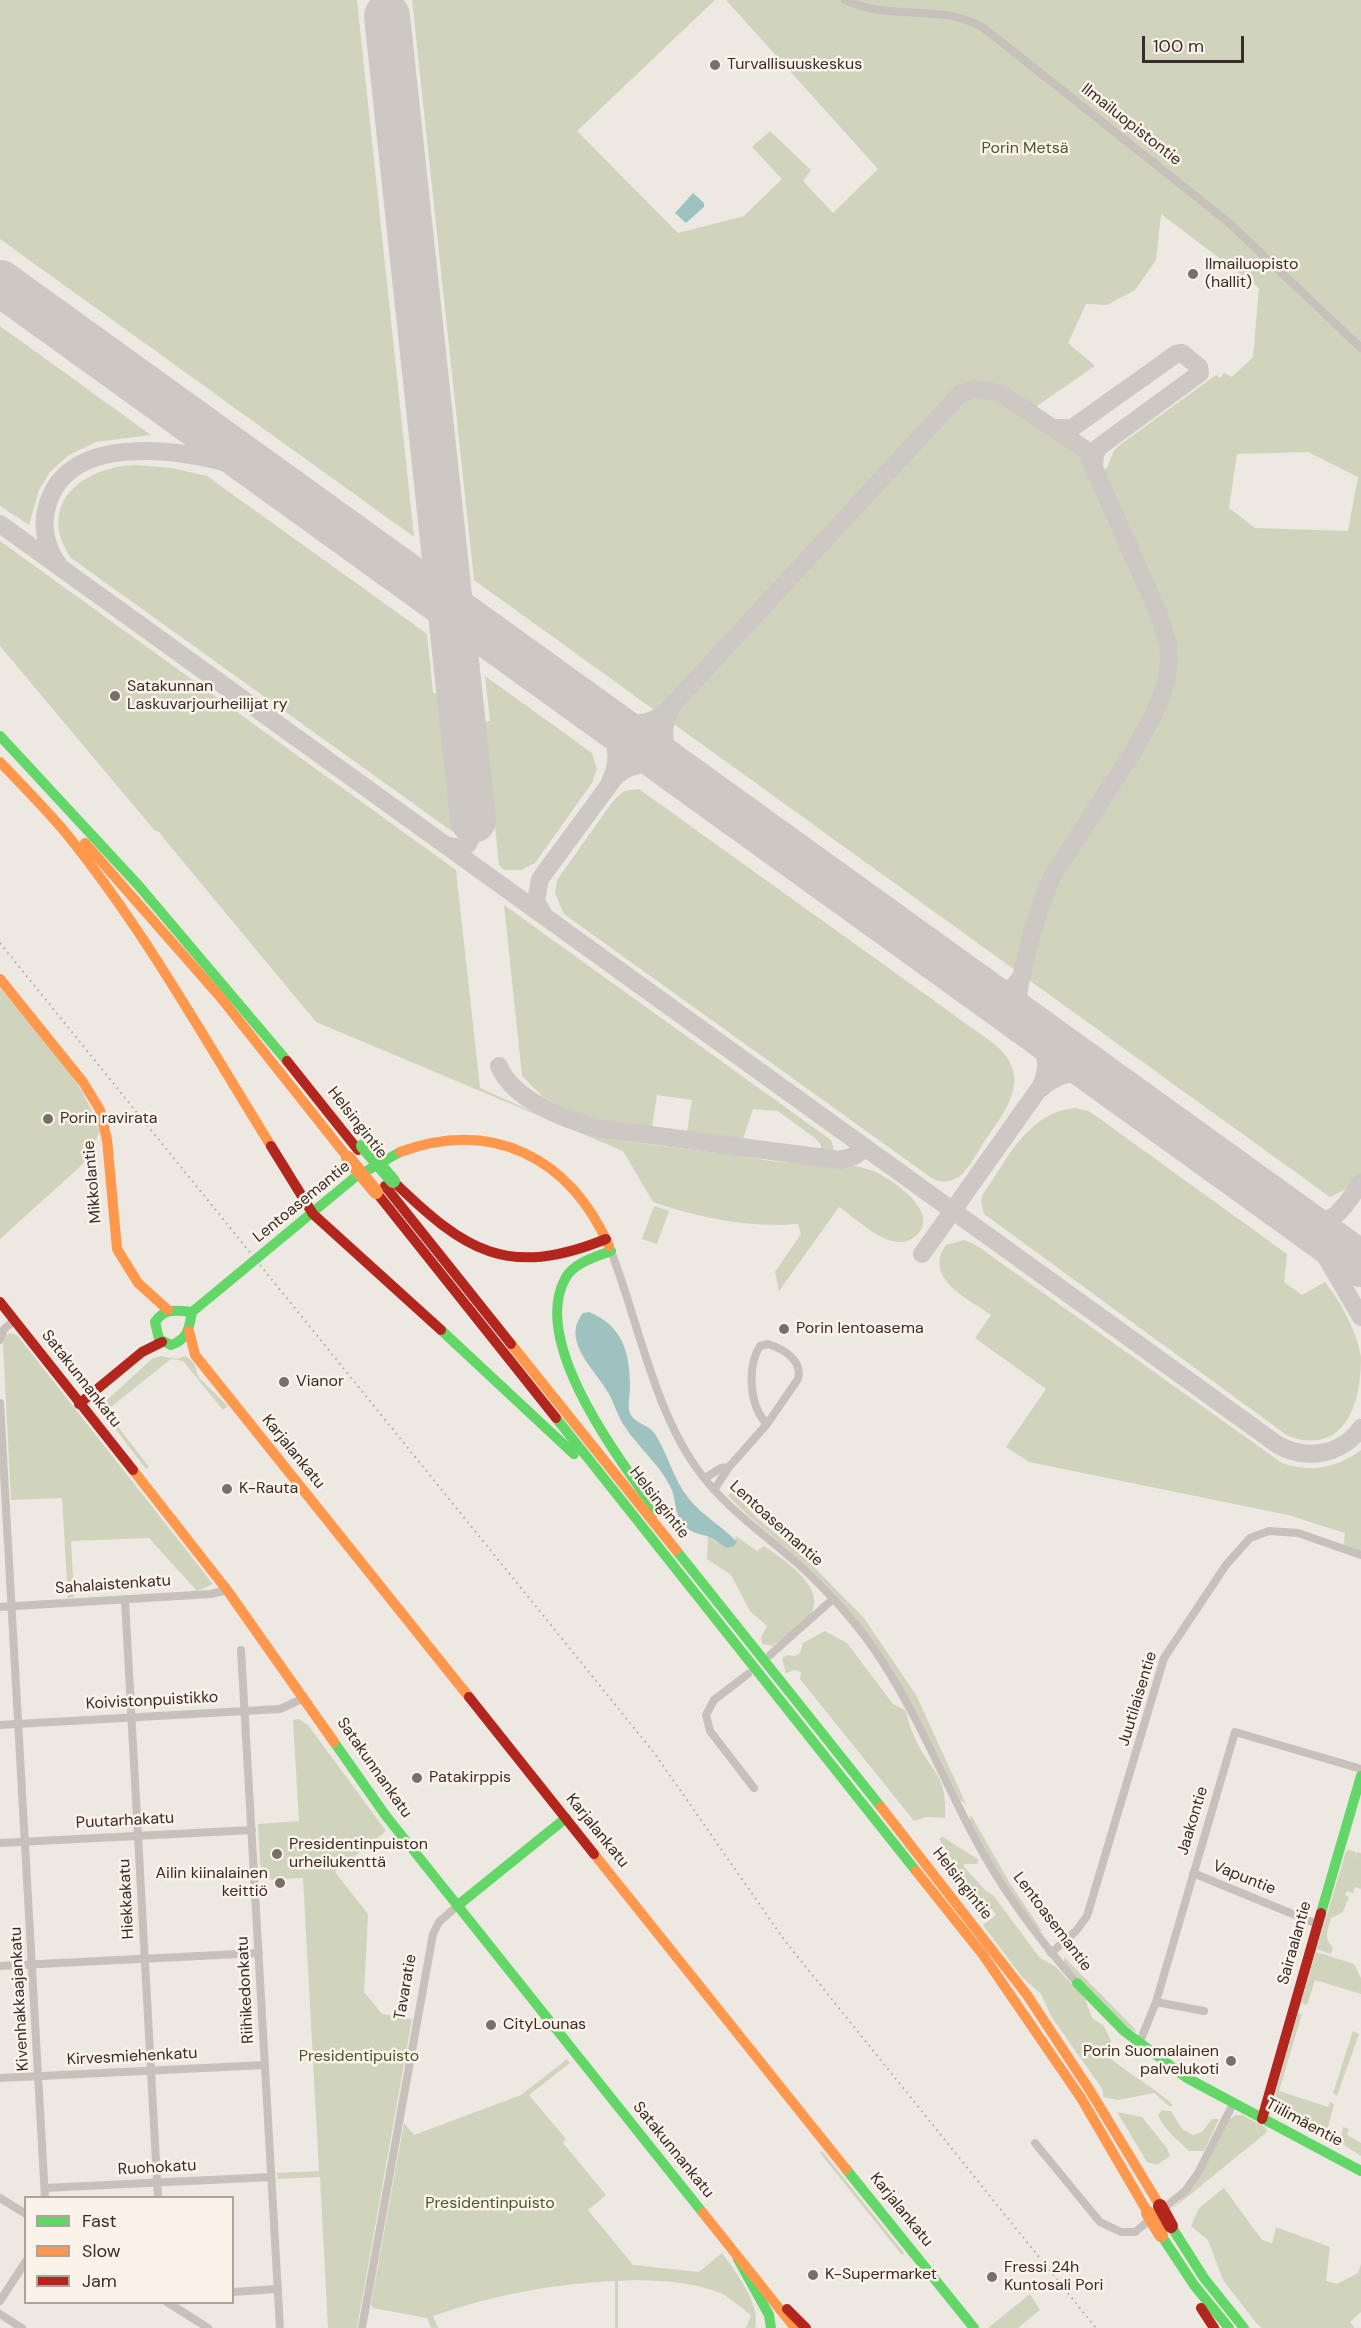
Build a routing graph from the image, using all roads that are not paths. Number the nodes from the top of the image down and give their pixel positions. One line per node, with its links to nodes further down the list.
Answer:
1 (845, 0): 2 (street, Ilmailuopistontie)
2 (1361, 348)
3 (0, 736): 7 (main road, Helsingintie)
4 (0, 754): 7 (main road, Helsingintie)
5 (0, 762): 9 (main road)
6 (0, 979): 11 (main road, Mikkolantie)
7 (356, 1151): 8 (main road, Helsingintie, bridge); 8 (main road, bridge)
8 (385, 1186): 10 (main road); 26 (main road, Helsingintie); 33 (main road, Helsingintie)
9 (313, 1214): 10 (main road, Lentoasemantie); 15 (main road, Lentoasemantie); 26 (main road)
10 (608, 1245): 23 (street, Lentoasemantie); 33 (main road)
11 (150, 1298): 13 (main road); 16 (main road)
12 (0, 1302): 14 (main road, Satakunnankatu)
13 (173, 1310): 15 (main road); 16 (main road)
14 (15, 1320): 17 (street); 20 (main road, Satakunnankatu)
15 (190, 1322): 16 (main road, Lentoasemantie); 18 (main road, Karjalankatu)
16 (161, 1336): 18 (main road, Karjalankatu); 20 (main road)
17 (0, 1340)
18 (195, 1355): 45 (main road, Karjalankatu)
19 (0, 1402): 25 (street, Kivenhakkaajankatu)
20 (79, 1404): 28 (main road, Satakunnankatu)
21 (767, 1424): 21 (street); 22 (street)
22 (729, 1467): 23 (street); 24 (street)
23 (705, 1478): 24 (street, Lentoasemantie)
24 (714, 1490): 29 (street, Lentoasemantie)
25 (3, 1492): 31 (street, Kivenhakkaajankatu)
26 (631, 1514): 75 (main road, Helsingintie)
27 (1361, 1555): 54 (street, Juutilaisentie)
28 (227, 1590): 30 (street, Sahalaistenkatu); 37 (main road, Satakunnankatu)
29 (833, 1599): 35 (street); 54 (street, Lentoasemantie)
30 (125, 1600): 31 (street, Sahalaistenkatu); 39 (street, Hiekkakatu)
31 (13, 1606): 32 (street, Sahalaistenkatu); 40 (street, Kivenhakkaajankatu)
32 (0, 1607)
33 (728, 1616): 75 (main road, Helsingintie)
34 (241, 1650): 38 (street, Riihikedonkatu)
35 (770, 1655)
36 (748, 1674): 44 (street)
37 (304, 1698): 38 (street, Koivistonpuistikko); 51 (main road, Satakunnankatu)
38 (245, 1712): 39 (street, Koivistonpuistikko); 46 (street, Riihikedonkatu)
39 (131, 1717): 40 (street, Koivistonpuistikko); 47 (street, Hiekkakatu)
40 (19, 1724): 41 (street, Koivistonpuistikko); 48 (street, Kivenhakkaajankatu)
41 (0, 1725)
42 (1361, 1769): 50 (street, Jaakontie)
43 (1361, 1776): 52 (main road, Sairaalantie)
44 (754, 1788)
45 (566, 1818): 51 (main road, Tavaratie); 95 (main road, Karjalankatu)
46 (252, 1830): 47 (street, Puutarhakatu); 53 (street, Riihikedonkatu)
47 (139, 1835): 48 (street, Puutarhakatu); 55 (street, Hiekkakatu)
48 (26, 1842): 49 (street, Puutarhakatu); 56 (street, Kivenhakkaajankatu)
49 (0, 1843)
50 (1193, 1873): 52 (street, Vapuntie); 59 (street, Jaakontie)
51 (457, 1906): 78 (main road, Satakunnankatu); 90 (street, Tavaratie)
52 (1317, 1924): 67 (main road, Sairaalantie)
53 (259, 1953): 55 (street); 62 (street, Riihikedonkatu)
54 (1051, 1953): 58 (street, Lentoasemantie)
55 (145, 1959): 56 (street); 63 (street, Hiekkakatu)
56 (33, 1964): 57 (street); 64 (street, Kivenhakkaajankatu)
57 (0, 1966)
58 (1077, 1983): 61 (main road, Lentoasemantie)
59 (1156, 2002): 60 (street); 61 (street, Jaakontie)
60 (1204, 2011)
61 (1139, 2044): 66 (main road, Lentoasemantie)
62 (265, 2065): 63 (street, Kirvesmiehenkatu); 70 (street, Riihikedonkatu)
63 (151, 2071): 64 (street, Kirvesmiehenkatu); 71 (street, Hiekkakatu)
64 (39, 2076): 65 (street, Kirvesmiehenkatu); 72 (street, Kivenhakkaajankatu)
65 (0, 2078)
66 (1233, 2104): 67 (main road, Tiilimäentie); 68 (street)
67 (1262, 2119): 69 (main road, Tiilimäentie)
68 (1035, 2144)
69 (1361, 2171)
70 (271, 2177): 71 (street, Ruohokatu); 82 (street, Riihikedonkatu)
71 (157, 2183): 72 (street, Ruohokatu); 73 (street, Hiekkakatu)
72 (45, 2193)
73 (158, 2196)
74 (0, 2198): 76 (street)
75 (1154, 2210): 77 (main road, Helsingintie, bridge)
76 (24, 2213)
77 (1166, 2231): 81 (main road, Helsingintie); 98 (main road, Helsingintie)
78 (737, 2256): 80 (main road, Satakunnankatu); 91 (main road, Satakunnankatu)
79 (24, 2264): 84 (street)
80 (763, 2285): 93 (main road, Satakunnankatu); 94 (main road)
81 (1194, 2285): 96 (main road); 97 (main road, Helsingintie)
82 (277, 2289): 83 (street); 89 (street, Riihikedonkatu)
83 (234, 2292)
84 (0, 2301)
85 (170, 2304): 88 (street)
86 (0, 2314): 87 (street)
87 (21, 2328)
88 (208, 2328)
89 (279, 2328)
90 (362, 2328)
91 (771, 2328)
92 (776, 2328): 93 (main road)
93 (794, 2328)
94 (806, 2328)
95 (974, 2328)
96 (1214, 2328)
97 (1229, 2328)
98 (1244, 2328)

